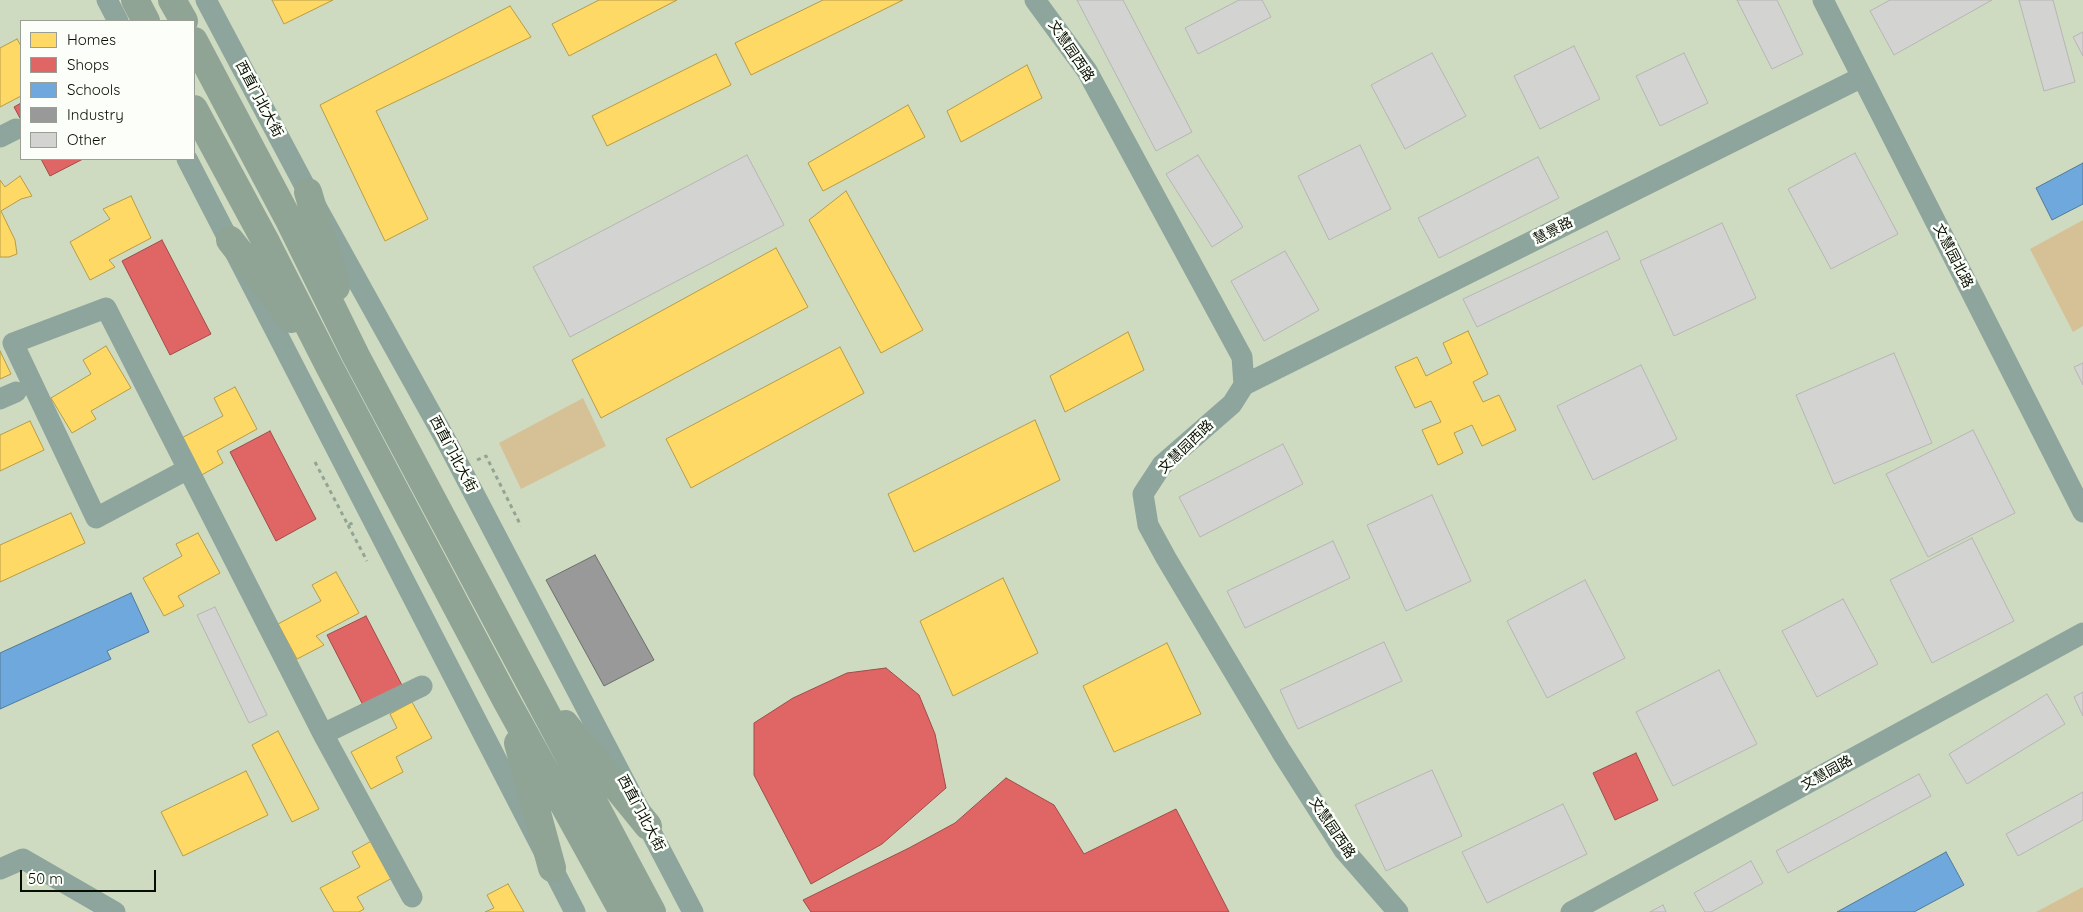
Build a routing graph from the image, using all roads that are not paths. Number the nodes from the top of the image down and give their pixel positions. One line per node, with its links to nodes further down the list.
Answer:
1 (107, 0): 7 (street)
2 (135, 0): 8 (highway)
3 (172, 0): 9 (highway)
4 (206, 0): 14 (street, 西直门北大街)
5 (1036, 0): 18 (street, 文慧园西路)
6 (1823, 0): 11 (street, 文慧园北路)
7 (117, 20)
8 (145, 20)
9 (183, 20)
10 (195, 43): 16 (highway)
11 (1862, 77): 18 (street, 慧景路); 20 (street, 文慧园北路)
12 (195, 111): 17 (highway)
13 (188, 160): 15 (street)
14 (308, 192): 16 (highway); 26 (street, 西直门北大街)
15 (230, 240): 17 (highway); 29 (street)
16 (356, 356): 22 (highway)
17 (329, 366): 24 (highway)
18 (1244, 385): 37 (street, 文慧园西路)
19 (188, 469): 19 (street); 25 (street)
20 (2083, 512)
21 (2083, 633): 38 (street, 文慧园路)
22 (524, 674): 26 (highway); 35 (highway)
23 (422, 686): 25 (street)
24 (506, 700): 29 (highway); 34 (highway)
25 (323, 734): 31 (street)
26 (648, 826): 36 (street, 西直门北大街)
27 (23, 859): 28 (street); 30 (street); 32 (street)
28 (0, 863)
29 (552, 868): 33 (street)
30 (0, 869)
31 (412, 897)
32 (115, 912)
33 (575, 912)
34 (623, 912)
35 (652, 912)
36 (693, 912)
37 (1398, 912)
38 (1571, 912)

